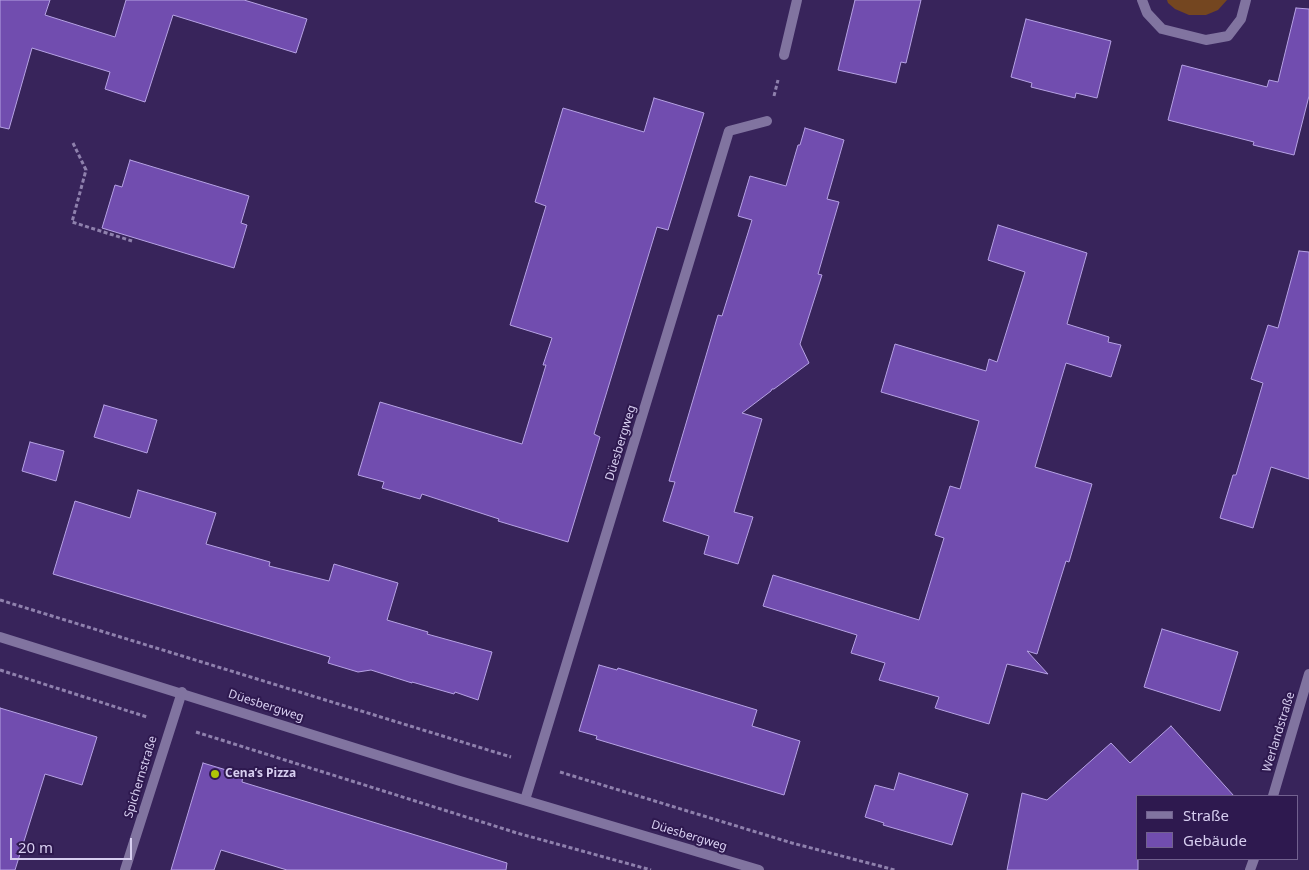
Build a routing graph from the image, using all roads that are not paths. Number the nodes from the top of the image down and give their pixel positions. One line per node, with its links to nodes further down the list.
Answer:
1 (797, 0): 4 (street)
2 (1142, 0): 3 (street)
3 (1246, 0)
4 (784, 55)
5 (768, 121): 10 (street, Düesbergweg)
6 (0, 637): 8 (street, Düesbergweg)
7 (1309, 674): 9 (street, Werlandstraße)
8 (182, 692): 10 (street, Düesbergweg); 11 (street, Spichernstraße)
9 (1273, 795)
10 (525, 800): 12 (street, Düesbergweg)
11 (126, 870)
12 (759, 870)

